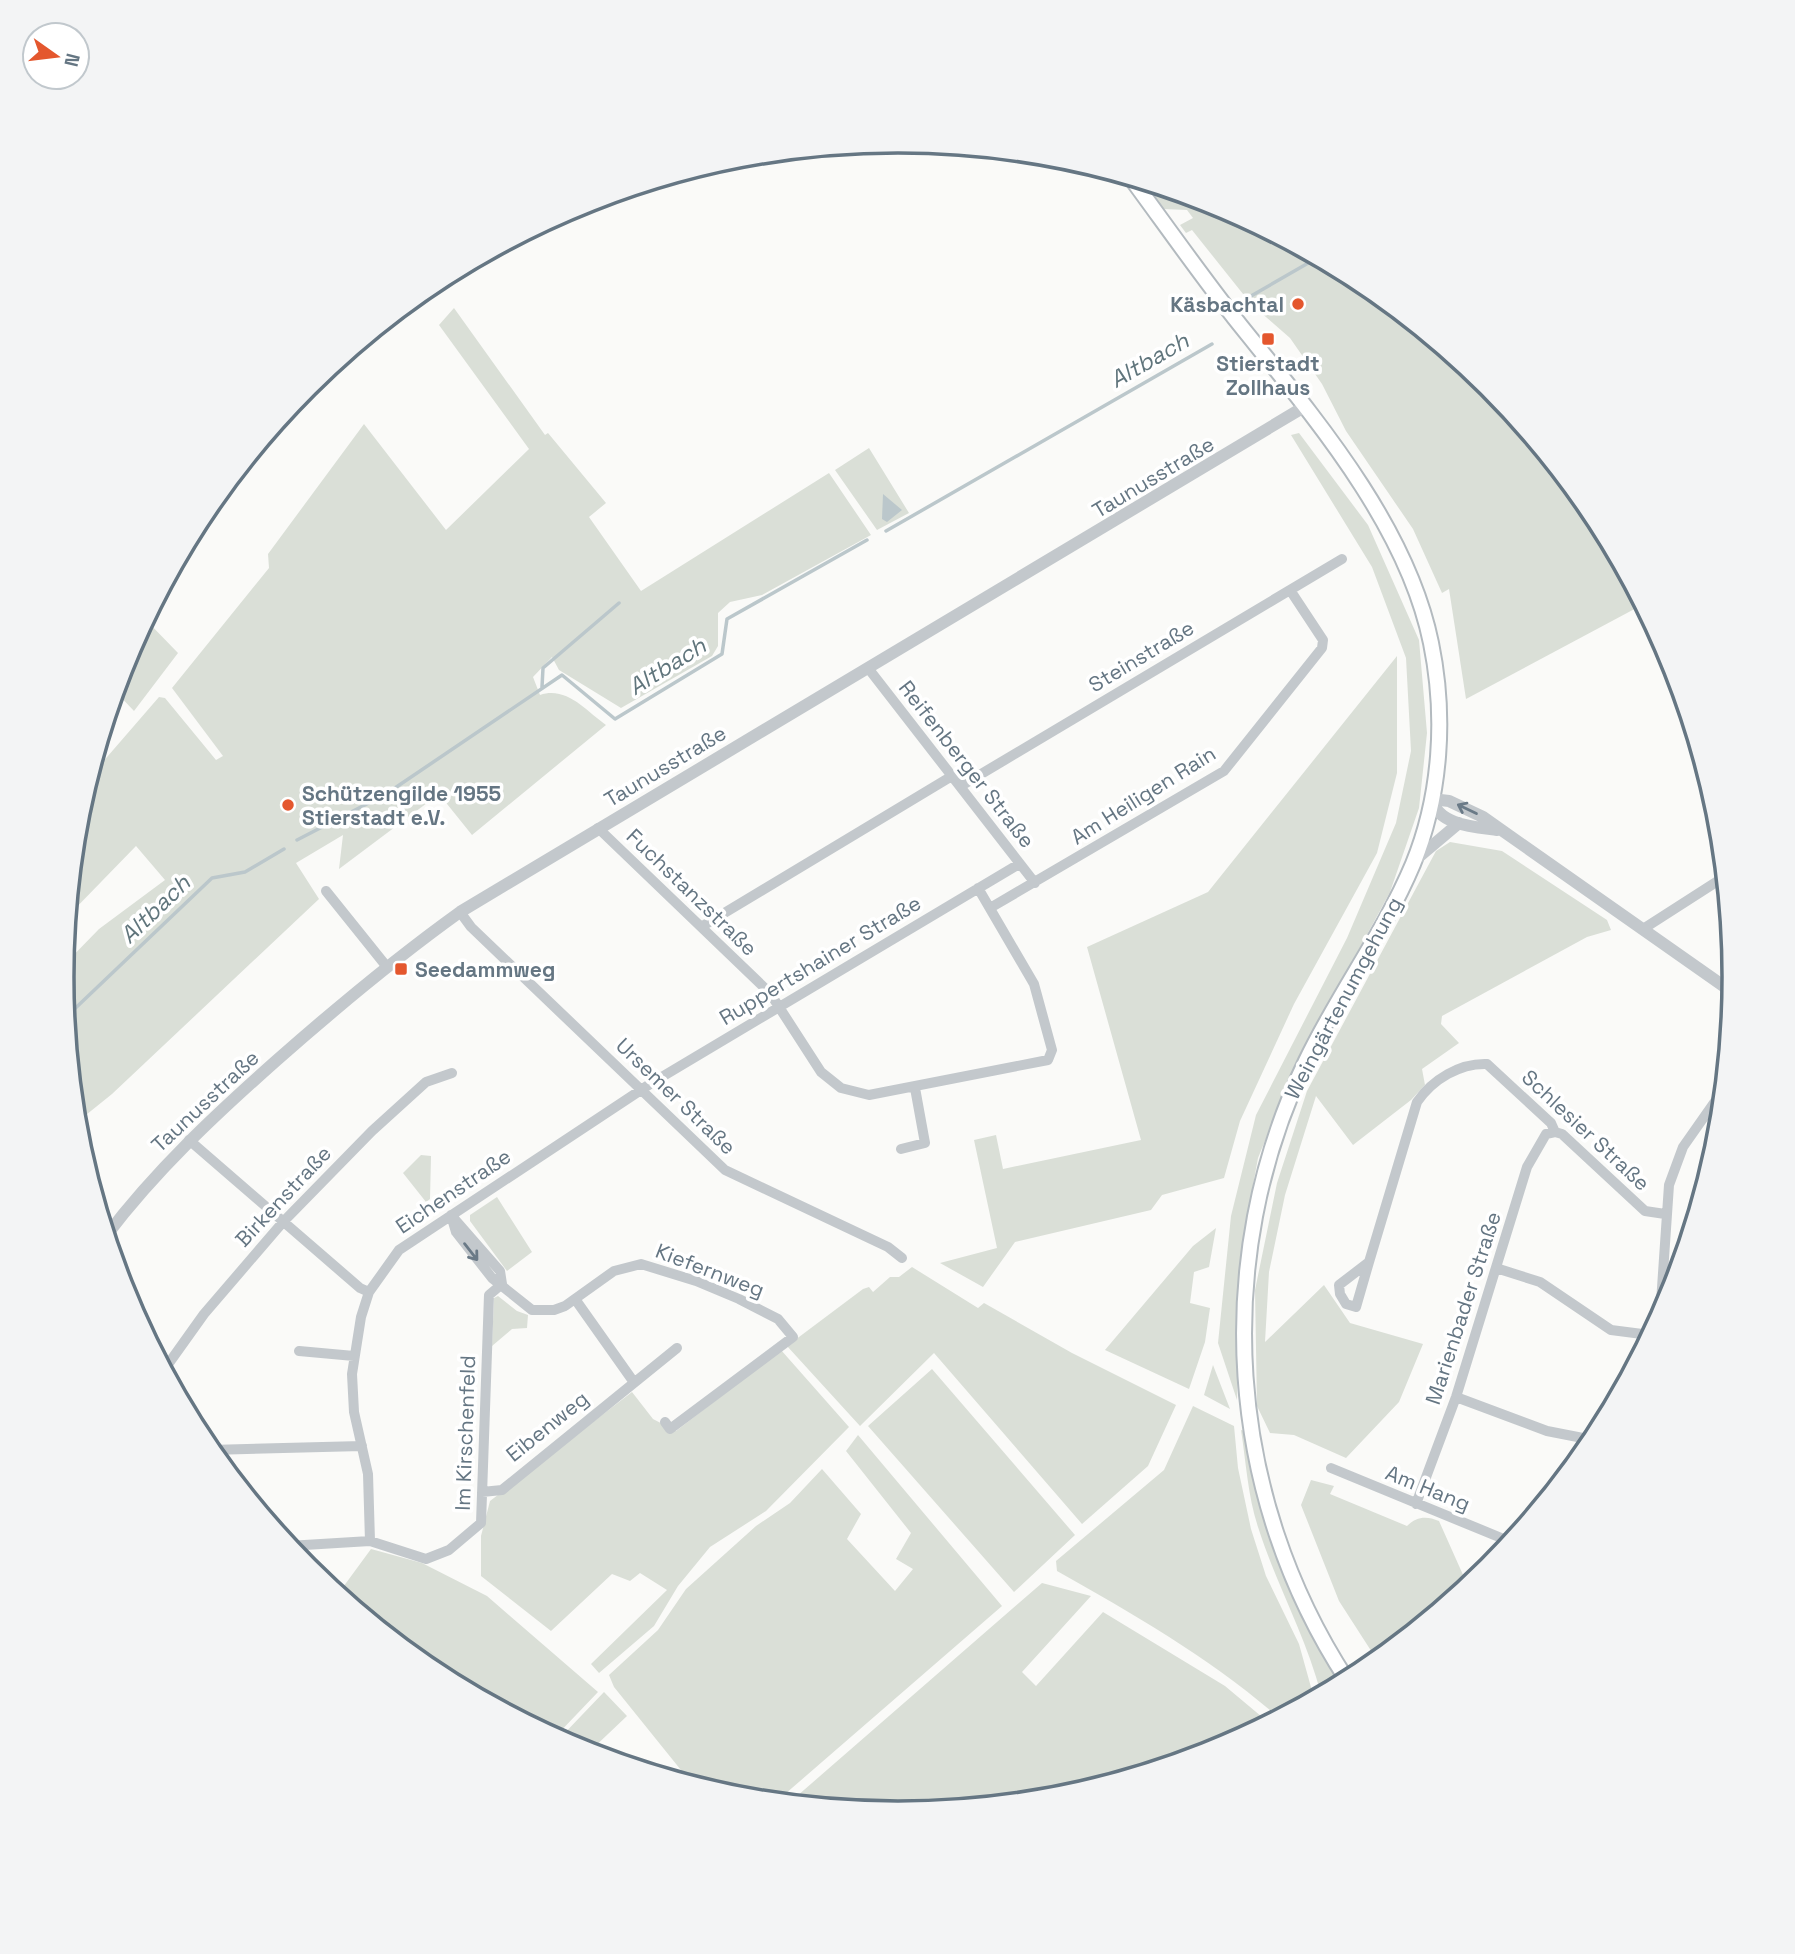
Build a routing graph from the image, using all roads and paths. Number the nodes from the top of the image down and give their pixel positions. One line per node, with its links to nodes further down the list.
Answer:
1 (1140, 190): 2 (main road, Weingärtenumgehung)
2 (1304, 407): 5 (street, Taunusstraße); 8 (main road, Weingärtenumgehung)
3 (1342, 559): 4 (street, Steinstraße)
4 (1290, 590): 7 (street, Steinstraße); 15 (street, Am Heiligen Rain)
5 (868, 668): 6 (street, Reifenberger Straße); 10 (street, Taunusstraße)
6 (952, 776): 7 (street, Reifenberger Straße); 20 (street)
7 (961, 786): 13 (street, Reifenberger Straße)
8 (1432, 799): 9 (street); 11 (street, one-way to 8); 12 (main road, Weingärtenumgehung)
9 (1459, 823): 11 (street); 12 (street)
10 (598, 828): 19 (street, Taunusstraße); 20 (street, Fuchstanzstraße)
11 (1497, 830): 21 (street)
12 (1414, 861): 60 (main road, Weingärtenumgehung)
13 (1019, 864): 15 (street, Reifenberger Straße); 16 (street, Ruppertshainer Straße)
14 (1715, 882): 21 (street)
15 (1035, 883): 18 (street)
16 (978, 888): 18 (street, Fuchstanzstraße); 24 (street, Ruppertshainer Straße)
17 (326, 891): 22 (street)
18 (990, 908): 26 (street, Fuchstanzstraße)
19 (460, 912): 22 (street, Taunusstraße); 27 (street, Ursemer Straße)
20 (701, 927): 24 (street, Fuchstanzstraße)
21 (1643, 929): 23 (street)
22 (387, 967): 30 (street, Taunusstraße)
23 (1722, 985)
24 (781, 1006): 26 (street, Fuchstanzstraße); 27 (street, Ruppertshainer Straße)
25 (452, 1073): 34 (street, Birkenstraße)
26 (915, 1088): 31 (street)
27 (642, 1090): 32 (street, Eichenstraße); 36 (street, Ursemer Straße)
28 (1711, 1108): 33 (street)
29 (1555, 1132): 33 (street, Schlesier Straße); 37 (street, Schlesier Straße); 38 (street, Marienbader Straße)
30 (188, 1140): 34 (street); 35 (street, Taunusstraße)
31 (901, 1149)
32 (451, 1214): 39 (street, Kiefernweg); 41 (street, Eichenstraße)
33 (1665, 1214): 40 (street)
34 (283, 1222): 41 (street); 47 (street, Birkenstraße)
35 (113, 1227)
36 (902, 1258)
37 (1369, 1262)
38 (1496, 1268): 43 (street); 49 (street, Marienbader Straße)
39 (502, 1284): 42 (street, Kiefernweg); 55 (street, Im Kirschenfeld)
40 (1662, 1285)
41 (369, 1292): 46 (street, Eichenstraße)
42 (575, 1299): 48 (street); 50 (street, Kiefernweg)
43 (1640, 1334)
44 (677, 1348): 48 (street, Eibenweg)
45 (299, 1351): 46 (street)
46 (354, 1356): 52 (street, Eichenstraße)
47 (170, 1362)
48 (633, 1381): 55 (street, Eibenweg)
49 (1456, 1396): 51 (street); 56 (street, Marienbader Straße)
50 (665, 1422)
51 (1581, 1438)
52 (362, 1446): 53 (street); 58 (street, Eichenstraße)
53 (223, 1450)
54 (1331, 1468): 56 (street, Am Hang)
55 (482, 1492): 58 (street, Im Kirschenfeld)
56 (1416, 1504): 57 (street, Am Hang)
57 (1501, 1538)
58 (370, 1541): 59 (street)
59 (302, 1546)
60 (1341, 1671)

